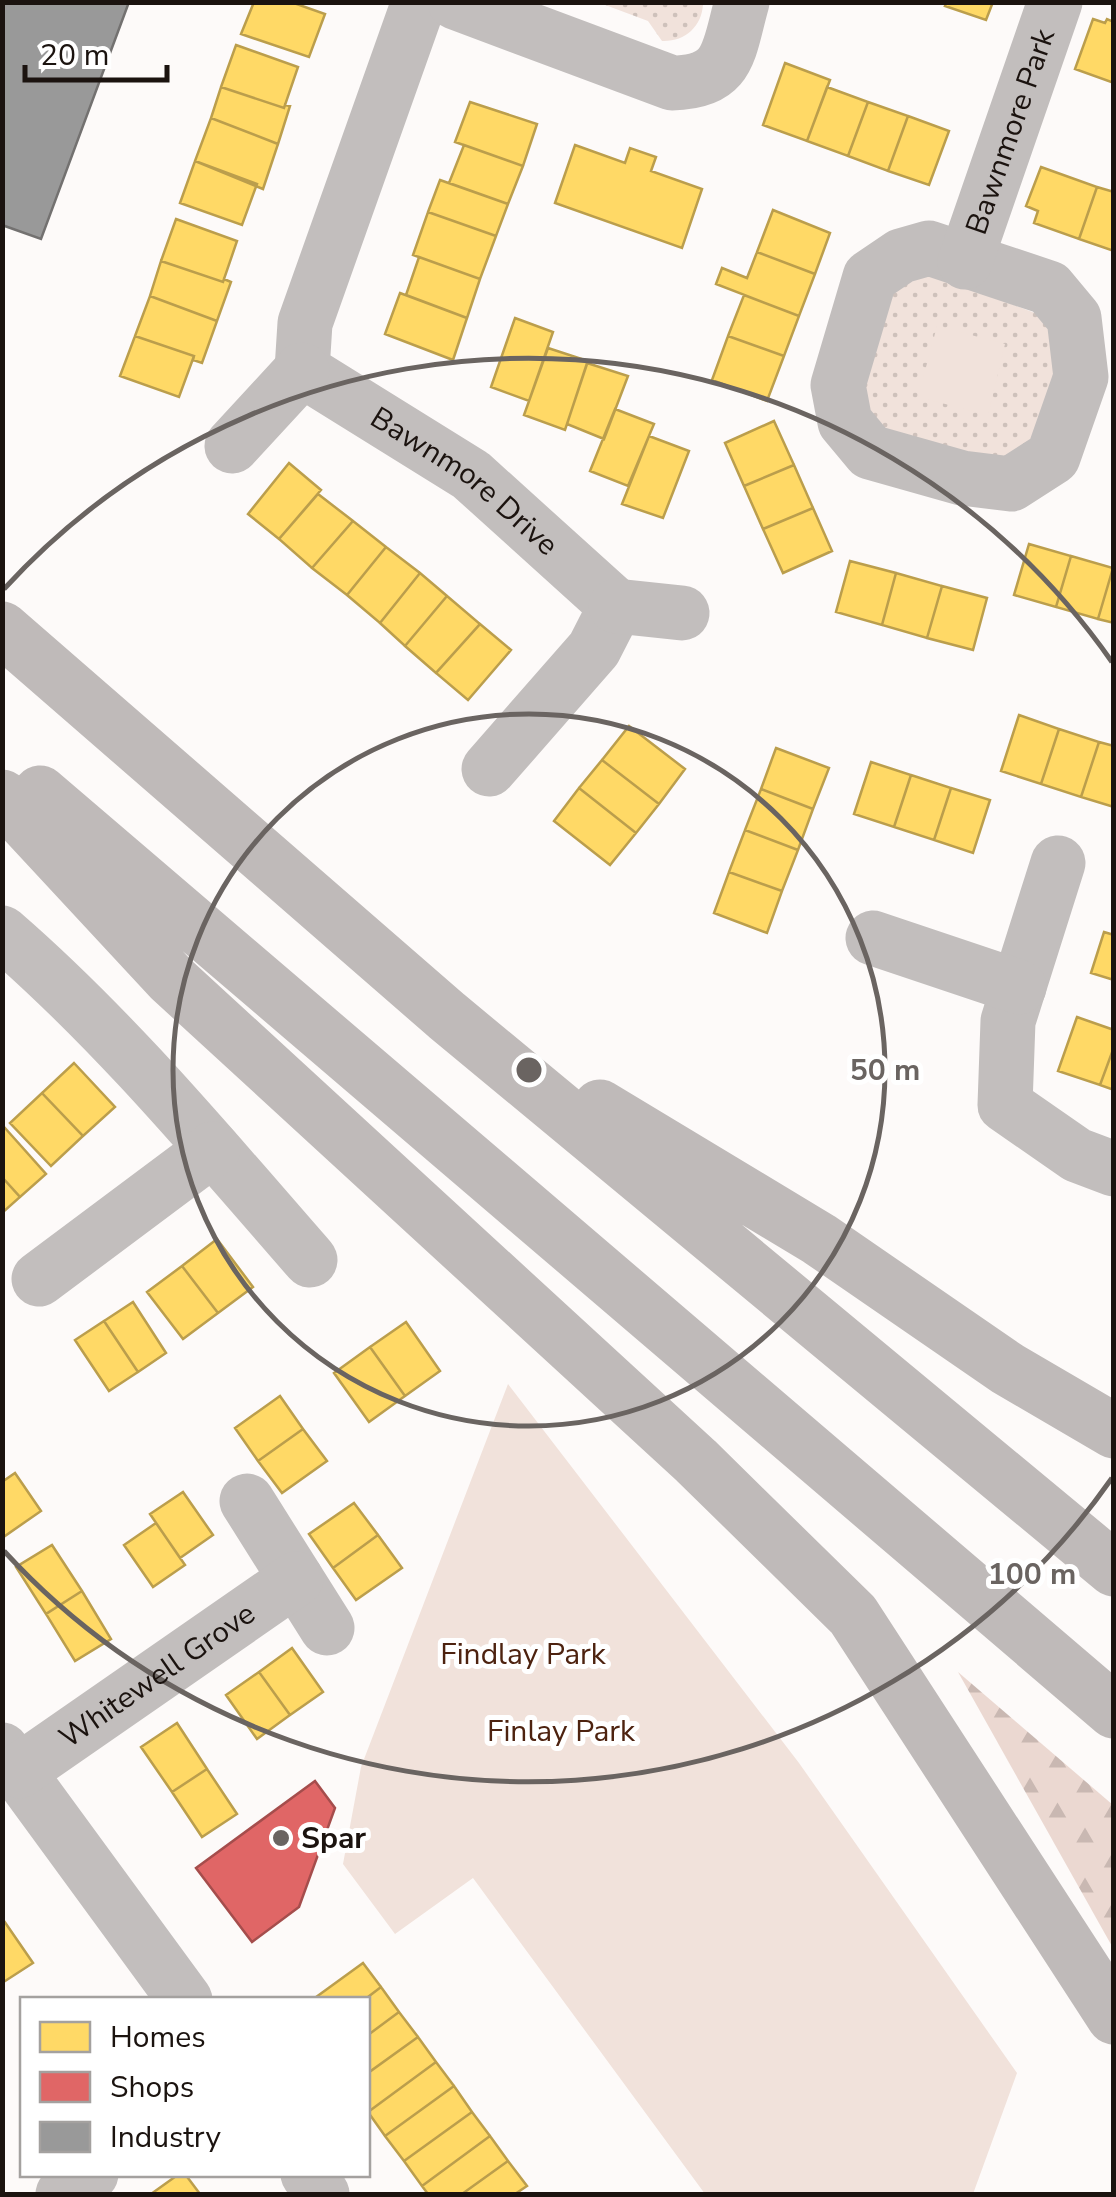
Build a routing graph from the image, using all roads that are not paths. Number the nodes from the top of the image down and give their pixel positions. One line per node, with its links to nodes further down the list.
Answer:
1 (419, 2): 6 (street)
2 (455, 2): 3 (street)
3 (742, 2)
4 (1054, 2): 5 (street, Bawnmore Park)
5 (965, 262): 5 (street, Bawnmore Park)
6 (302, 370): 7 (street); 8 (street, Bawnmore Drive)
7 (232, 446)
8 (616, 606): 9 (street); 12 (street)
9 (682, 613)
10 (2, 630): 18 (highway)
11 (2, 761): 28 (highway)
12 (489, 769)
13 (2, 796): 31 (highway)
14 (1058, 863): 17 (street)
15 (2, 933): 19 (street)
16 (873, 938): 17 (street)
17 (1019, 986): 20 (street)
18 (448, 1016): 23 (highway); 25 (highway)
19 (212, 1149): 21 (street); 22 (street)
20 (1114, 1169)
21 (310, 1260)
22 (39, 1279)
23 (1114, 1432)
24 (248, 1501): 26 (street)
25 (1114, 1569)
26 (296, 1579): 27 (street); 29 (street, Whitewell Grove)
27 (326, 1628)
28 (1114, 1710)
29 (10, 1760): 30 (street)
30 (183, 1997)
31 (1114, 2017)
32 (87, 2177): 33 (street)
33 (64, 2194)

